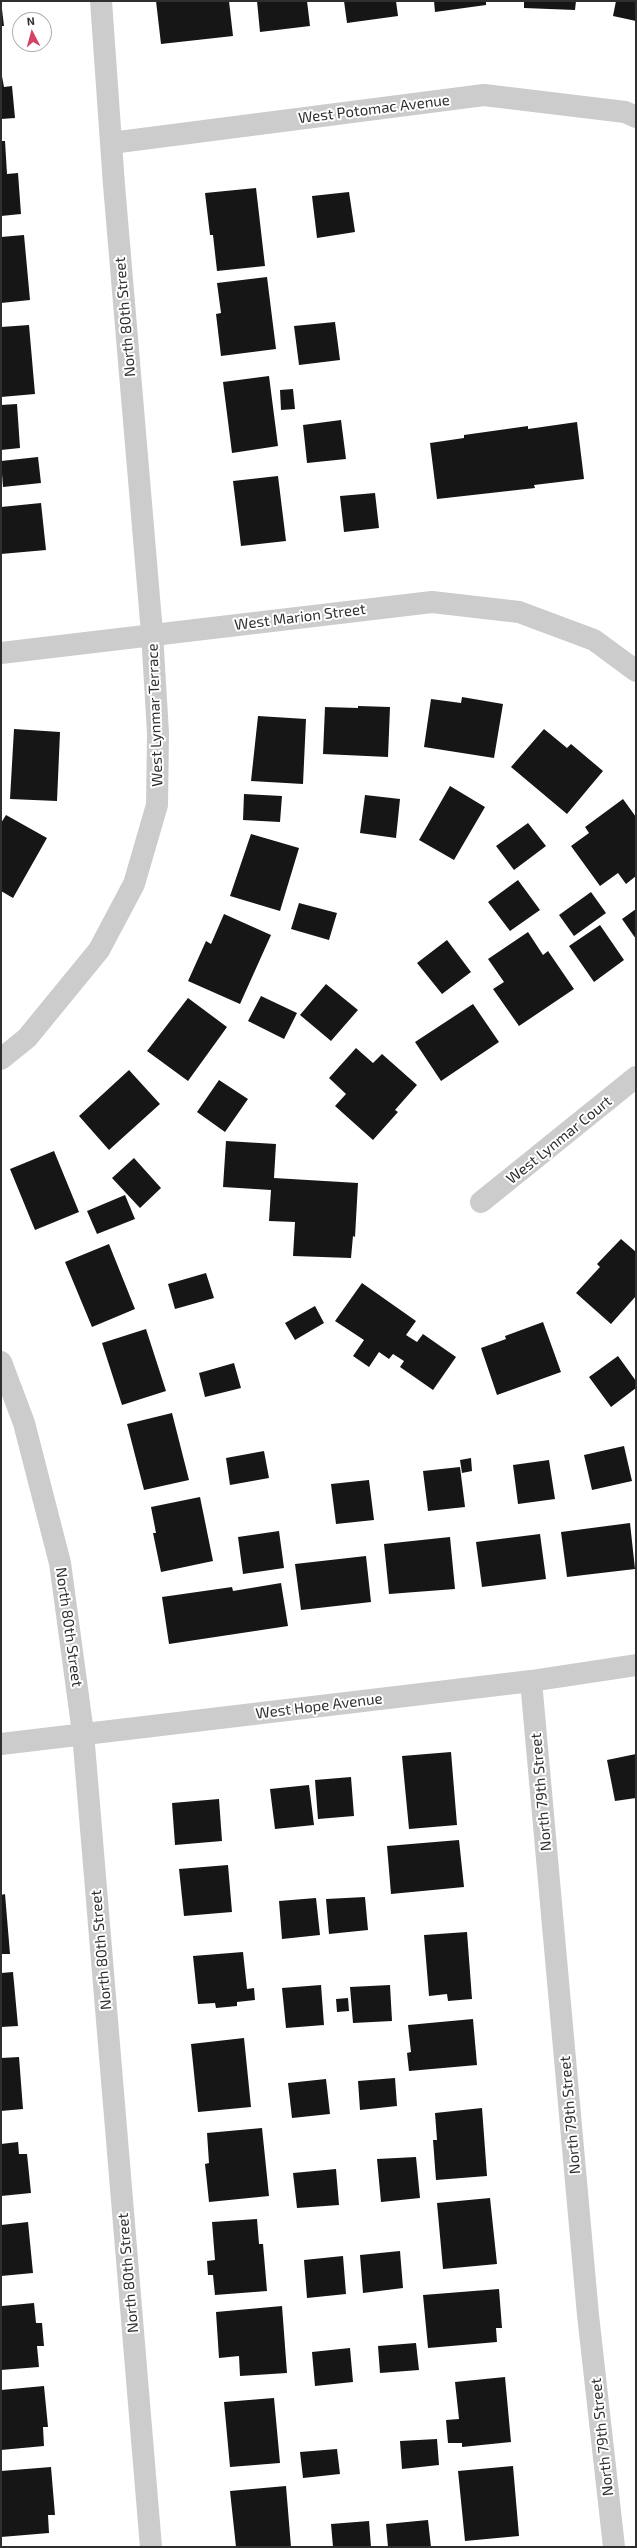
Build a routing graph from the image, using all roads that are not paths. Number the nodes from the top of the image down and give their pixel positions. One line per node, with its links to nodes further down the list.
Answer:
1 (101, 1): 3 (street, North 80th Street)
2 (636, 117): 3 (street, West Potomac Avenue)
3 (111, 143): 4 (street, North 80th Street)
4 (152, 633): 5 (street, West Marion Street); 6 (street, West Marion Street); 7 (street, West Lynmar Terrace)
5 (1, 653)
6 (636, 671)
7 (1, 1059)
8 (636, 1077): 9 (street, West Lynmar Court)
9 (481, 1202)
10 (1, 1362): 13 (street, North 80th Street)
11 (636, 1665): 12 (street, West Hope Avenue)
12 (531, 1682): 13 (street, West Hope Avenue); 16 (street, North 79th Street)
13 (83, 1733): 14 (street, West Hope Avenue); 15 (street, North 80th Street)
14 (1, 1744)
15 (151, 2547)
16 (614, 2547)

